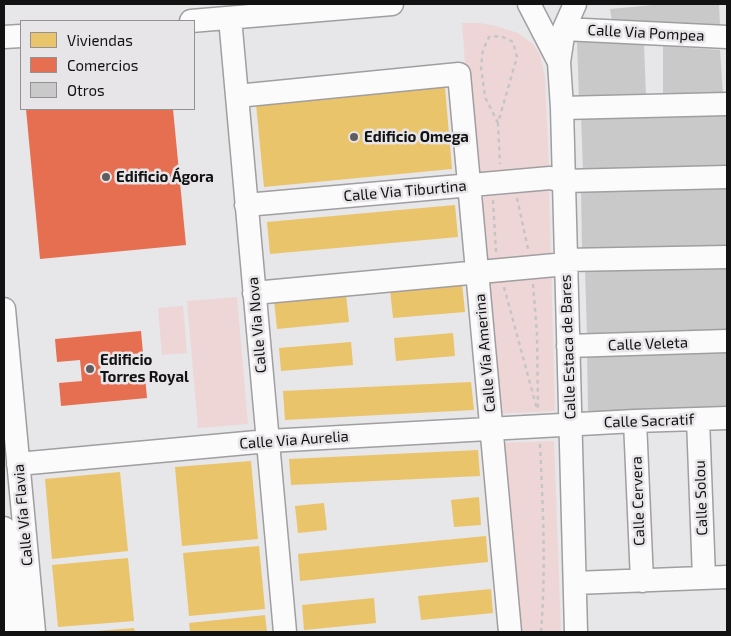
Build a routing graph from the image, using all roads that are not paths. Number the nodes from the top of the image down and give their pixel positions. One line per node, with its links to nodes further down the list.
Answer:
1 (392, 4): 5 (street)
2 (529, 4): 11 (street, Calle Estaca de Bares)
3 (534, 4): 4 (street)
4 (574, 4): 7 (street, Calle Estaca de Bares)
5 (230, 18): 6 (street); 12 (street, Calle Via Nova)
6 (195, 21)
7 (564, 29): 10 (street, Calle Via Pompea); 11 (street, Calle Estaca de Bares)
8 (20, 36): 9 (street)
9 (4, 37)
10 (727, 37)
11 (559, 62): 14 (street, Calle Estaca de Bares)
12 (237, 96): 17 (street, Calle Vía Amerina); 18 (street, Calle Via Nova)
13 (727, 104): 14 (street)
14 (562, 108): 16 (street, Calle Estaca de Bares)
15 (727, 176): 16 (street, Calle Via Tiburtina)
16 (564, 181): 17 (street, Calle Via Tiburtina); 20 (street, Calle Estaca de Bares)
17 (469, 186): 18 (street, Calle Via Tiburtina); 21 (street, Calle Vía Amerina)
18 (246, 205): 22 (street, Calle Via Nova)
19 (727, 257): 20 (street)
20 (566, 262): 21 (street); 25 (street, Calle Estaca de Bares)
21 (488, 272): 22 (street); 30 (street, Calle Vía Amerina)
22 (254, 293): 31 (street, Calle Via Nova)
23 (4, 309): 32 (street, Calle Vía Flavia)
24 (727, 341): 25 (street, Calle Veleta)
25 (568, 346): 29 (street, Calle Estaca de Bares)
26 (727, 418): 27 (street, Calle Sacratif)
27 (698, 419): 28 (street, Calle Sacratif); 35 (street, Calle Solou)
28 (635, 421): 29 (street, Calle Sacratif); 36 (street, Calle Cervera)
29 (570, 425): 30 (street, Calle Via Aurelia); 37 (street, Calle Estaca de Bares)
30 (492, 430): 31 (street, Calle Via Aurelia); 41 (street, Calle Vía Amerina)
31 (268, 441): 32 (street, Calle Via Aurelia); 40 (street, Calle Via Nova)
32 (18, 464): 39 (street, Calle Vía Flavia)
33 (4, 528): 38 (street, Calle Vía Flavia)
34 (727, 577): 35 (street)
35 (704, 578): 36 (street)
36 (642, 580): 37 (street)
37 (575, 584): 42 (street, Calle Estaca de Bares)
38 (13, 632)
39 (34, 632)
40 (285, 632)
41 (510, 632)
42 (576, 632)

